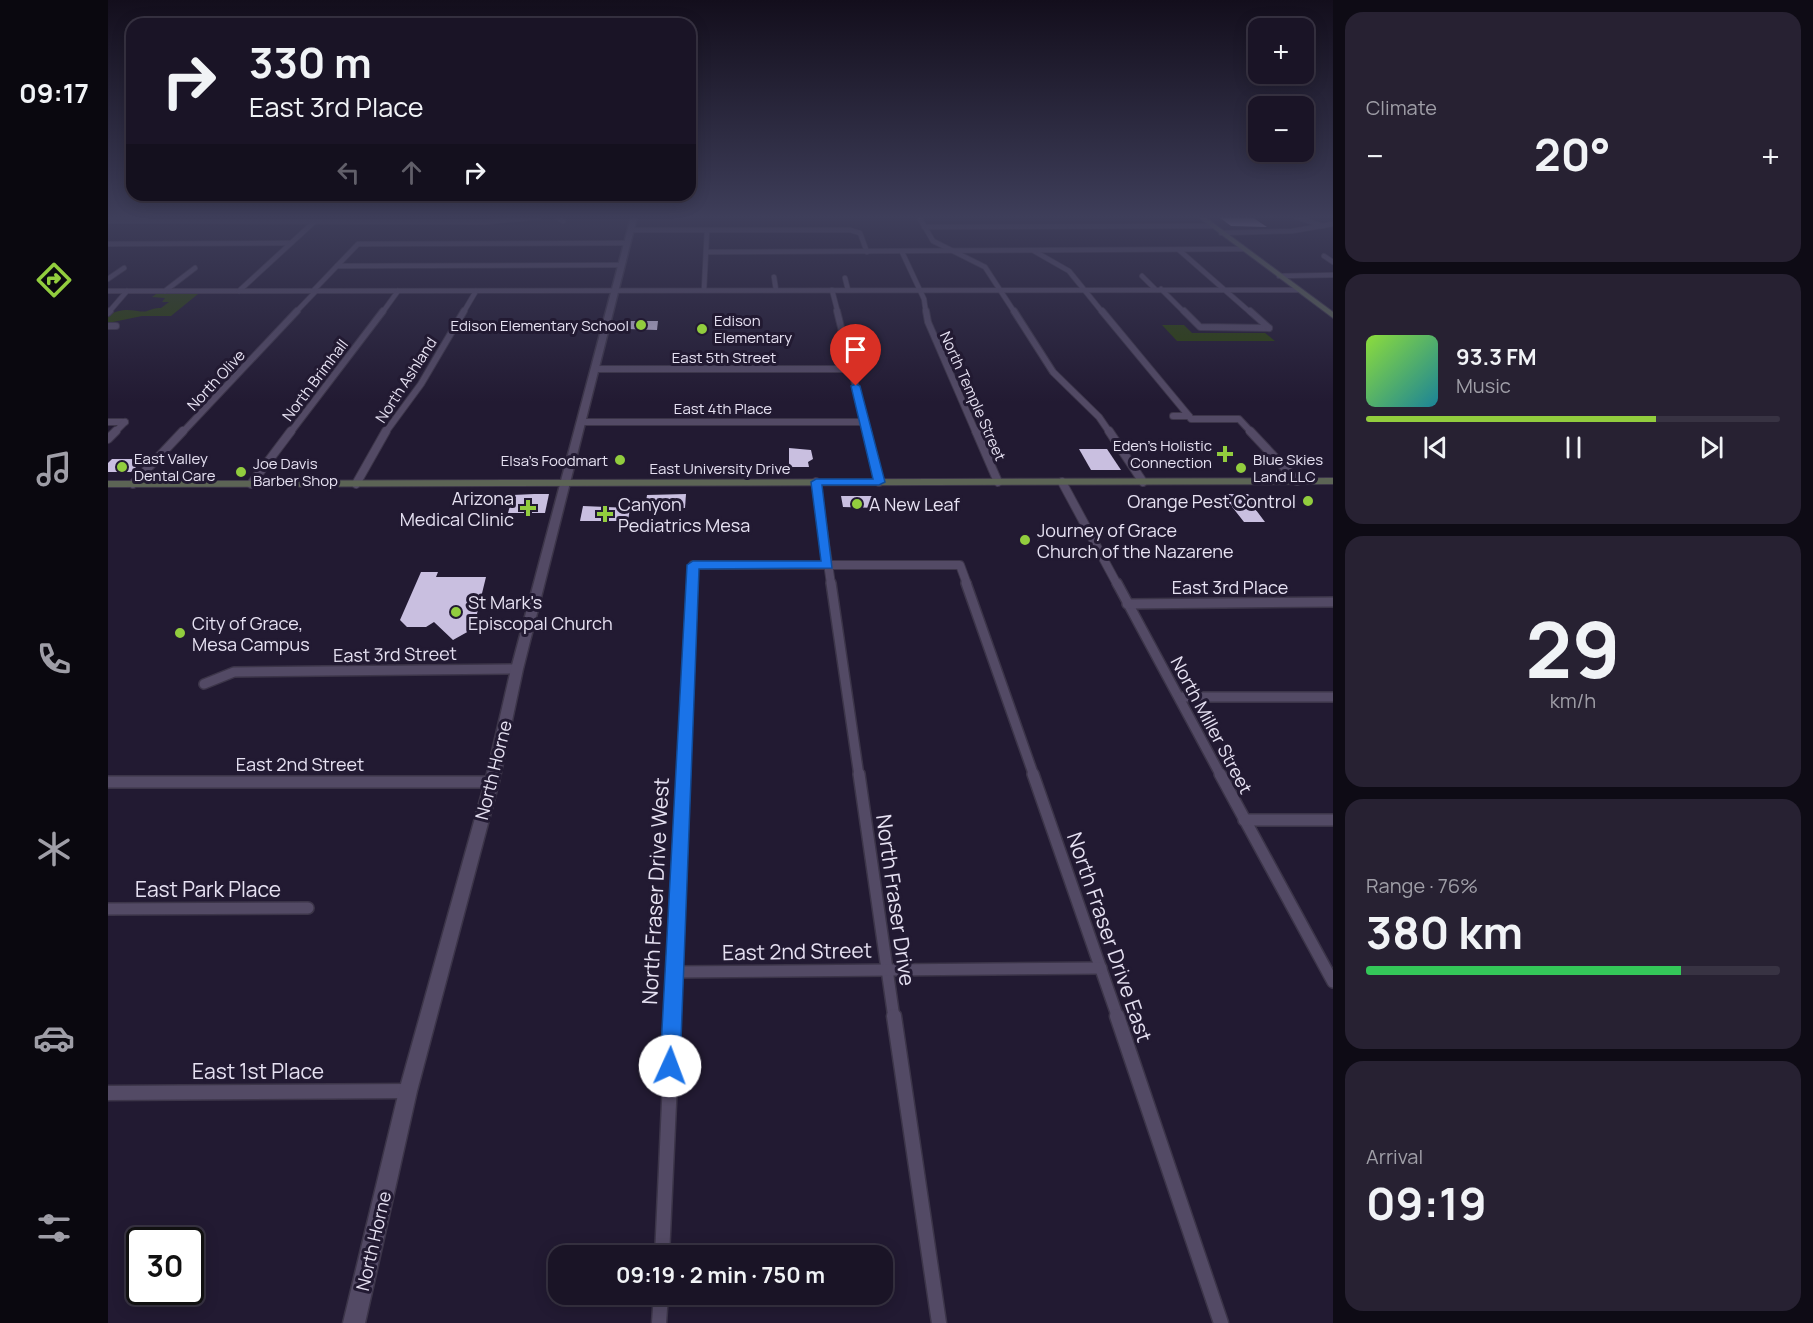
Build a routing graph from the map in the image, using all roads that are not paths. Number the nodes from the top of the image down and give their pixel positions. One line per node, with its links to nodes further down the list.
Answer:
1 (845, 278): 20 (street)
2 (181, 279): 27 (street)
3 (252, 279): 28 (street)
4 (325, 279): 29 (street, North Olive)
5 (619, 279): 16 (street, North Horne)
6 (705, 279): 17 (street)
7 (774, 279): 18 (street)
8 (914, 279): 21 (street, North Temple Street)
9 (993, 279): 22 (street)
10 (1075, 279): 23 (street)
11 (1145, 279): 14 (street)
12 (1213, 279): 15 (street)
13 (1283, 279): 24 (main road)
14 (1158, 289): 15 (street); 15 (street); 23 (street)
15 (1225, 289): 24 (street)
16 (616, 290): 17 (street); 31 (street); 36 (street, North Horne)
17 (704, 290): 18 (street)
18 (776, 290): 19 (street)
19 (832, 290): 20 (street); 37 (street)
20 (849, 290): 21 (street)
21 (919, 290): 22 (street); 48 (street, North Temple Street)
22 (1000, 290): 23 (street); 50 (street)
23 (1085, 290): 39 (street)
24 (1298, 290): 33 (main road)
25 (108, 291): 26 (street)
26 (127, 291): 27 (street); 32 (street)
27 (165, 291): 28 (street)
28 (239, 291): 29 (street)
29 (314, 291): 30 (street); 53 (street, North Olive)
30 (398, 291): 31 (street); 54 (street, North Brimhall)
31 (476, 291): 55 (street, North Ashland)
32 (108, 313)
33 (1333, 316)
34 (108, 326): 35 (street)
35 (116, 326)
36 (596, 369): 37 (street, East 5th Street); 41 (street, North Horne)
37 (851, 369): 42 (street)
38 (1173, 416): 39 (street)
39 (1189, 416): 44 (street)
40 (108, 422): 43 (street)
41 (581, 422): 42 (street, East 4th Place); 51 (street, North Horne)
42 (865, 422): 47 (street)
43 (108, 439)
44 (1297, 481): 45 (main road, East University Drive); 50 (main road, East University Drive)
45 (1333, 481)
46 (816, 482): 47 (main road, East University Drive); 51 (main road, East University Drive); 56 (street, North Fraser Drive)
47 (879, 482): 48 (main road, East University Drive)
48 (998, 482): 49 (main road, East University Drive)
49 (1062, 482): 50 (main road, East University Drive); 58 (street, North Miller Street)
50 (1143, 482)
51 (565, 483): 55 (main road, East University Drive); 59 (street, North Horne)
52 (108, 484): 53 (main road, East University Drive)
53 (133, 484): 54 (main road, East University Drive)
54 (251, 484): 55 (main road, East University Drive)
55 (356, 484)
56 (828, 565): 69 (street, North Fraser Drive East); 70 (street, North Fraser Drive); 71 (street, North Fraser Drive West)
57 (1333, 602): 58 (street, East 3rd Place)
58 (1127, 604): 61 (street, North Miller Street)
59 (517, 669): 60 (street, East 3rd Street); 64 (street, North Horne)
60 (204, 684)
61 (1179, 697): 62 (street); 65 (street, North Miller Street)
62 (1333, 697)
63 (108, 782): 64 (street, East 2nd Street)
64 (492, 782): 73 (street, North Horne)
65 (1244, 820): 66 (street); 72 (street, North Miller Street)
66 (1333, 820)
67 (308, 908): 68 (street, East Park Place)
68 (108, 909)
69 (1101, 968): 70 (street, East 2nd Street); 80 (street, North Fraser Drive East)
70 (886, 970): 71 (street, East 2nd Street); 79 (street, North Fraser Drive)
71 (674, 972): 75 (street, North Fraser Drive West)
72 (1333, 982)
73 (408, 1091): 74 (street, East 1st Place); 77 (street, North Horne)
74 (108, 1093)
75 (662, 1245)
76 (660, 1305): 78 (street)
77 (354, 1323)
78 (659, 1323)
79 (939, 1323)
80 (1221, 1323)

